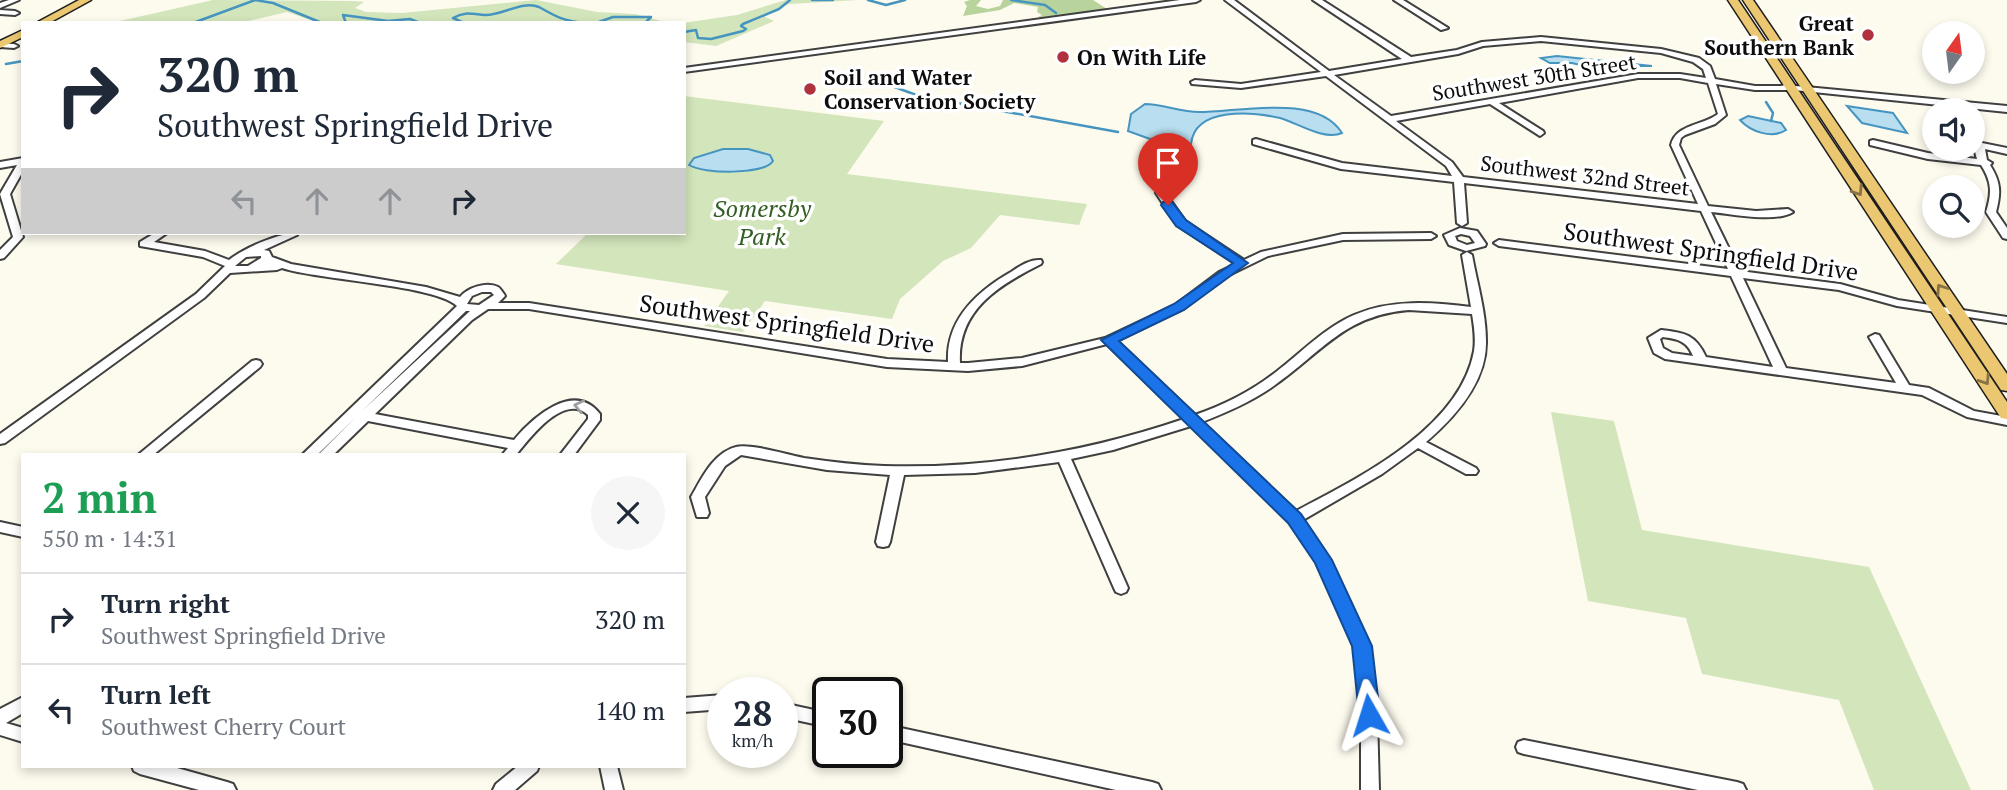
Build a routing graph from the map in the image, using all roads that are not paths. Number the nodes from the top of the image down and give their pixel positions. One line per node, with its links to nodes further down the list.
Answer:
1 (15, 0): 10 (street)
2 (86, 0): 13 (main road)
3 (102, 0): 14 (main road)
4 (1196, 0): 21 (street)
5 (1229, 0): 22 (street)
6 (1317, 0): 20 (street)
7 (1398, 0): 15 (street)
8 (1733, 0): 25 (main road)
9 (1748, 0): 26 (main road)
10 (0, 6)
11 (0, 12): 12 (street)
12 (15, 13)
13 (45, 21)
14 (62, 21)
15 (1444, 28)
16 (21, 34): 18 (main road)
17 (18, 44): 18 (street); 19 (main road)
18 (0, 45)
19 (0, 54)
20 (1408, 59): 22 (street); 23 (street)
21 (686, 70)
22 (1328, 73): 24 (street); 31 (street)
23 (1710, 79): 25 (street, Southwest 30th Street); 27 (street, Southwest 30th Street); 45 (street)
24 (1195, 82)
25 (1791, 89): 26 (street, Southwest 30th Street); 71 (main road, one-way to 71)
26 (1807, 90): 28 (street, Southwest 30th Street); 73 (main road, one-way to 26)
27 (1491, 101): 31 (street, Southwest 30th Street); 32 (street)
28 (1922, 102)
29 (1985, 108): 30 (street, Southwest 30th Street)
30 (2007, 110)
31 (1390, 119): 42 (street)
32 (1540, 133)
33 (1256, 142): 42 (street, Southwest 32nd Street)
34 (1873, 142): 39 (street)
35 (1985, 147): 36 (street)
36 (2007, 151)
37 (21, 160): 41 (street)
38 (1985, 160): 39 (street)
39 (1987, 163): 43 (street)
40 (21, 164): 47 (street)
41 (0, 165)
42 (1459, 179): 45 (street, Southwest 32nd Street); 52 (street)
43 (2002, 184): 51 (street)
44 (1161, 193): 59 (street)
45 (1707, 209): 48 (street, Southwest 32nd Street); 63 (street)
46 (21, 210): 47 (street)
47 (11, 212): 56 (street)
48 (1788, 212)
49 (159, 235): 53 (street)
50 (290, 235): 54 (street); 57 (street)
51 (2007, 236)
52 (1465, 239): 59 (street, Southwest Springfield Drive); 63 (street, Southwest Springfield Drive); 72 (street)
53 (144, 244): 55 (street)
54 (248, 253): 55 (street); 57 (street); 60 (street)
55 (205, 254): 60 (street)
56 (0, 256)
57 (267, 257): 61 (street); 62 (street)
58 (1037, 262): 79 (street)
59 (1242, 263): 76 (street, Southwest Springfield Drive)
60 (229, 266): 62 (street); 66 (street)
61 (289, 267): 62 (street); 64 (street)
62 (248, 269): 66 (street)
63 (1737, 274): 71 (street, Southwest Springfield Drive); 80 (street)
64 (426, 290): 65 (street); 68 (street)
65 (471, 292): 67 (street, Southwest Springfield Drive); 68 (street)
66 (200, 296): 87 (street)
67 (500, 296): 69 (street, Southwest Springfield Drive); 70 (street)
68 (462, 305): 70 (street, Southwest Springfield Drive); 84 (street)
69 (529, 306): 70 (street, Southwest Springfield Drive); 79 (street, Southwest Springfield Drive)
70 (485, 307): 84 (street)
71 (1936, 310): 73 (street, Southwest Springfield Drive); 83 (main road, one-way to 83)
72 (1475, 311): 85 (street); 88 (street)
73 (1958, 313): 74 (street, Southwest Springfield Drive); 81 (main road)
74 (2007, 320)
75 (1875, 337): 82 (street)
76 (1109, 340): 79 (street, Southwest Springfield Drive); 85 (street)
77 (1701, 360): 80 (street)
78 (256, 364): 90 (street)
79 (954, 366)
80 (1780, 370): 82 (street)
81 (2007, 386)
82 (1904, 387): 86 (street)
83 (2007, 414)
84 (359, 415): 89 (street); 91 (street); 92 (street)
85 (1194, 420): 94 (street); 98 (street)
86 (2007, 421)
87 (0, 440)
88 (1418, 443): 96 (street); 98 (street)
89 (513, 450): 93 (street, one-way to 89)
90 (147, 453)
91 (312, 453)
92 (328, 453)
93 (569, 453)
94 (1064, 458): 95 (street); 102 (street)
95 (898, 470): 97 (street); 101 (street)
96 (1471, 471)
97 (702, 513)
98 (1295, 518): 118 (street)
99 (0, 527): 100 (street)
100 (21, 532)
101 (883, 542)
102 (1121, 588)
103 (707, 703): 105 (street)
104 (21, 705): 106 (street)
105 (686, 705)
106 (0, 718)
107 (0, 729): 108 (street)
108 (21, 734)
109 (903, 736): 117 (street)
110 (1524, 747): 119 (street)
111 (147, 768): 114 (street)
112 (529, 768): 115 (street)
113 (608, 768): 116 (street)
114 (227, 790)
115 (502, 790)
116 (614, 790)
117 (1152, 790)
118 (1370, 790)
119 (1737, 790)

